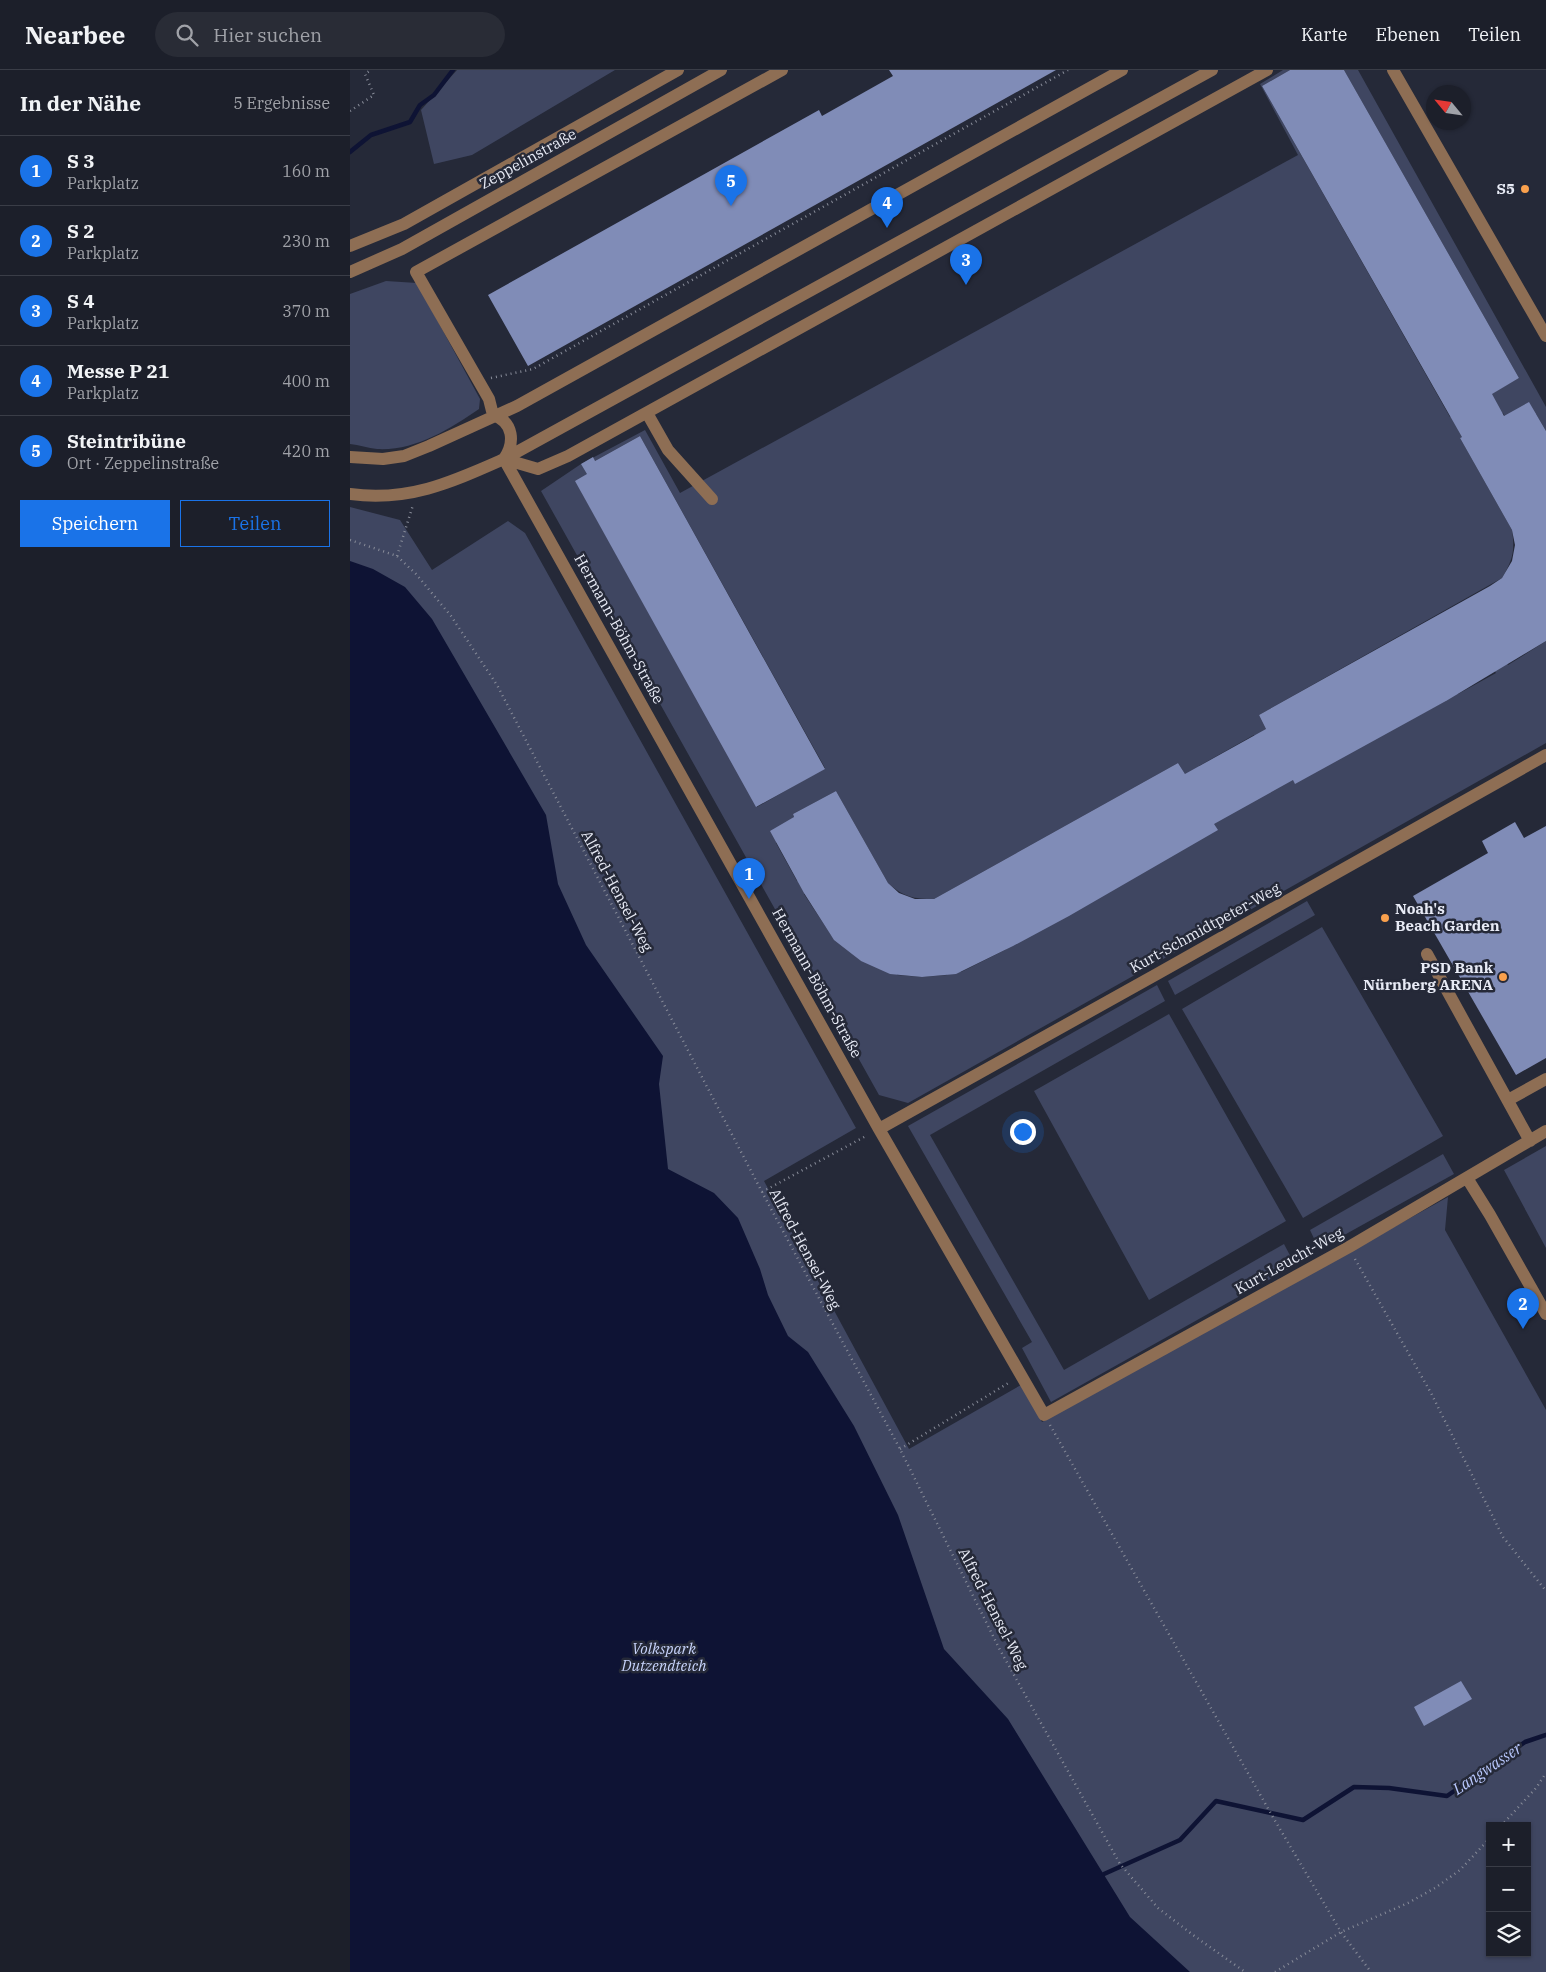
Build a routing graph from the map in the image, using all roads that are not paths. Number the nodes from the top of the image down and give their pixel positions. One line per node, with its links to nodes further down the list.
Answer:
1 (678, 70): 8 (street, Zeppelinstraße)
2 (721, 70): 9 (street, Zeppelinstraße)
3 (782, 70): 12 (street)
4 (1122, 70): 12 (street)
5 (1212, 70): 14 (street)
6 (1267, 70): 11 (street)
7 (1393, 70): 10 (street)
8 (350, 246)
9 (350, 272)
10 (1546, 336)
11 (646, 413): 14 (street); 16 (street)
12 (493, 415): 13 (street); 14 (street)
13 (350, 457)
14 (504, 459): 15 (street); 21 (street, Hermann-Böhm-Straße)
15 (350, 494)
16 (712, 499)
17 (1546, 754): 21 (street, Kurt-Schmidtpeter-Weg)
18 (1427, 954): 20 (street)
19 (1546, 1079): 20 (street)
20 (1508, 1100): 23 (street)
21 (879, 1129): 26 (street, Hermann-Böhm-Straße)
22 (1546, 1131): 23 (street, Kurt-Leucht-Weg)
23 (1530, 1141): 24 (street, Kurt-Leucht-Weg)
24 (1467, 1178): 25 (street); 26 (street, Kurt-Leucht-Weg)
25 (1546, 1314)
26 (1044, 1416)

